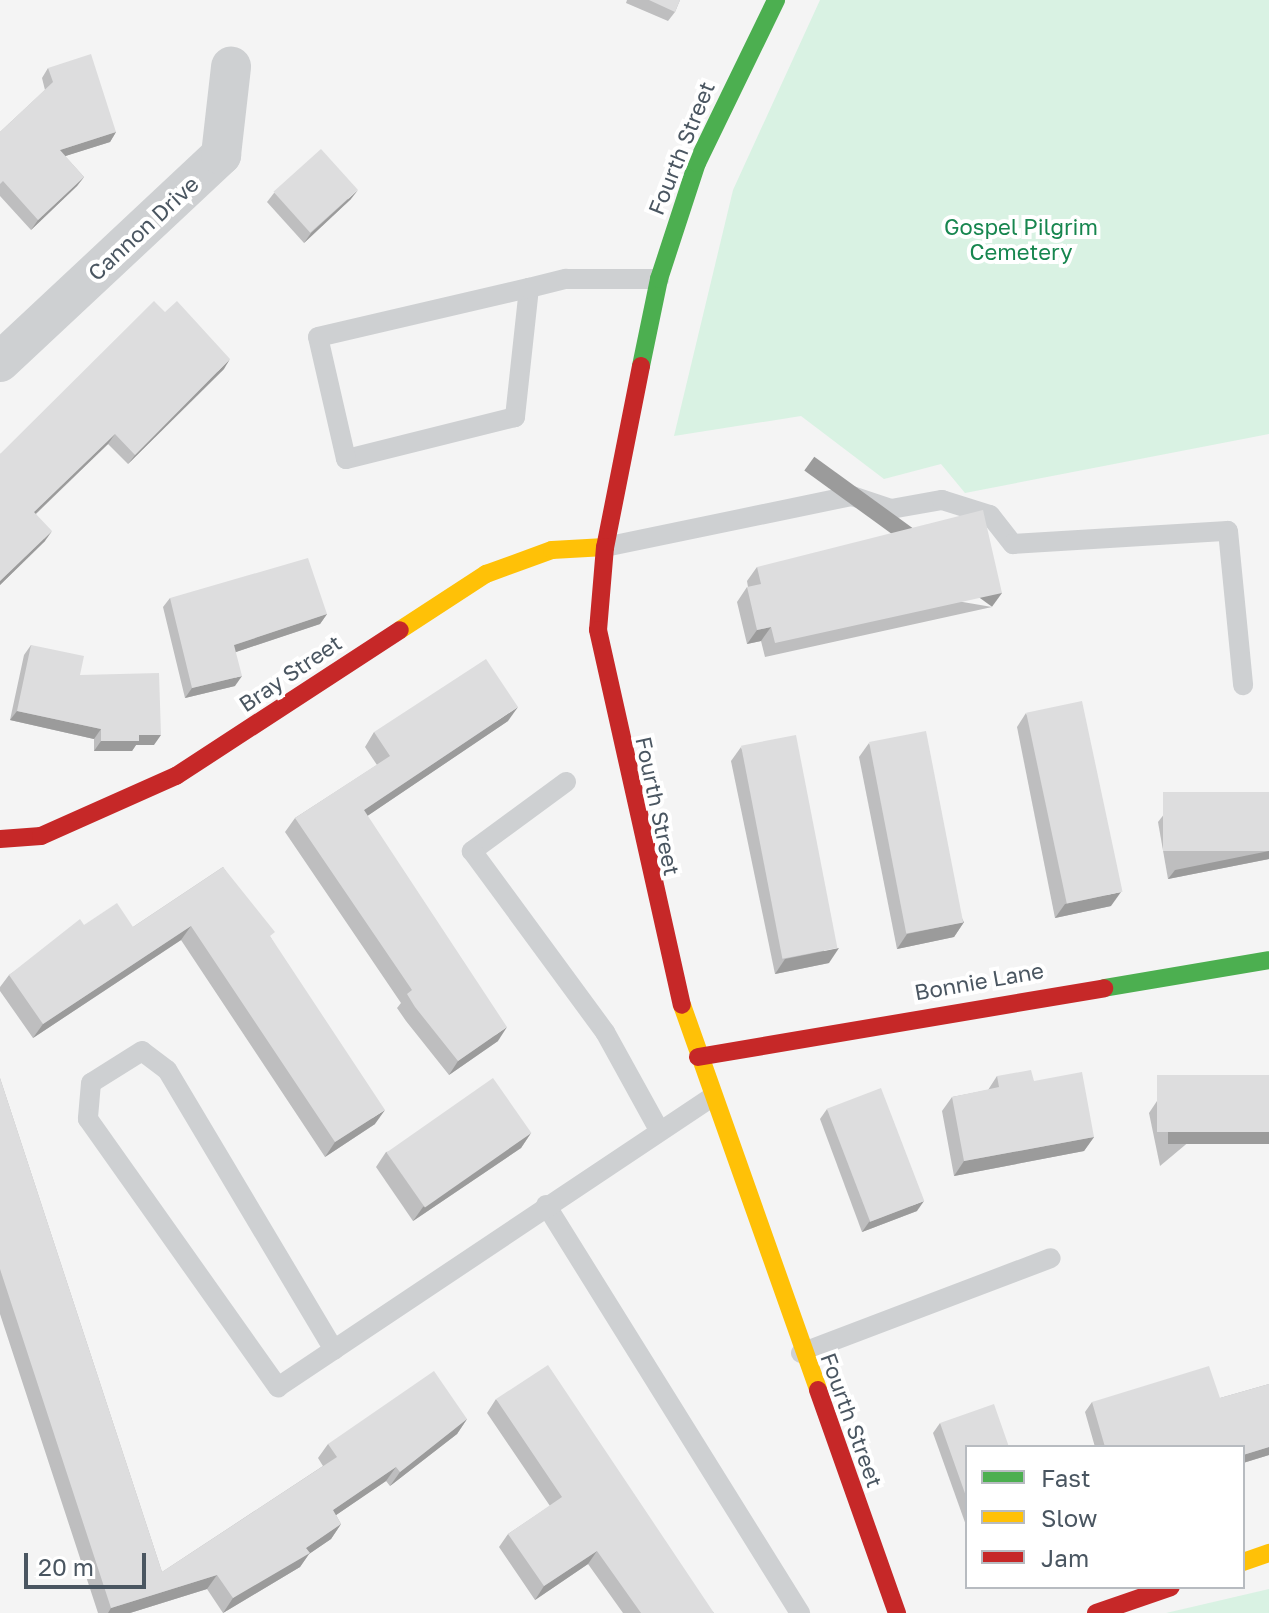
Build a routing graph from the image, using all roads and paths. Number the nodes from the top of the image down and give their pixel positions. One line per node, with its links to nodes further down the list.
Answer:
1 (776, 0): 3 (street, Fourth Street)
2 (231, 67): 5 (street, Cannon Drive)
3 (659, 279): 4 (lane); 6 (street, Fourth Street)
4 (529, 288): 4 (lane)
5 (0, 362)
6 (605, 547): 7 (lane); 9 (street, Bray Street); 11 (street, Fourth Street)
7 (1243, 685)
8 (566, 782): 13 (lane)
9 (0, 839)
10 (1269, 960): 11 (street, Bonnie Lane)
11 (698, 1057): 12 (street, Fourth Street)
12 (712, 1097): 13 (lane); 17 (street, Fourth Street)
13 (658, 1128): 14 (lane)
14 (546, 1205): 16 (lane); 21 (lane)
15 (1051, 1258): 17 (lane)
16 (334, 1350): 16 (lane)
17 (801, 1353): 22 (street, Fourth Street)
18 (1269, 1553): 19 (street)
19 (1245, 1561)
20 (1165, 1589): 23 (street)
21 (800, 1613)
22 (897, 1613)
23 (1096, 1613)

